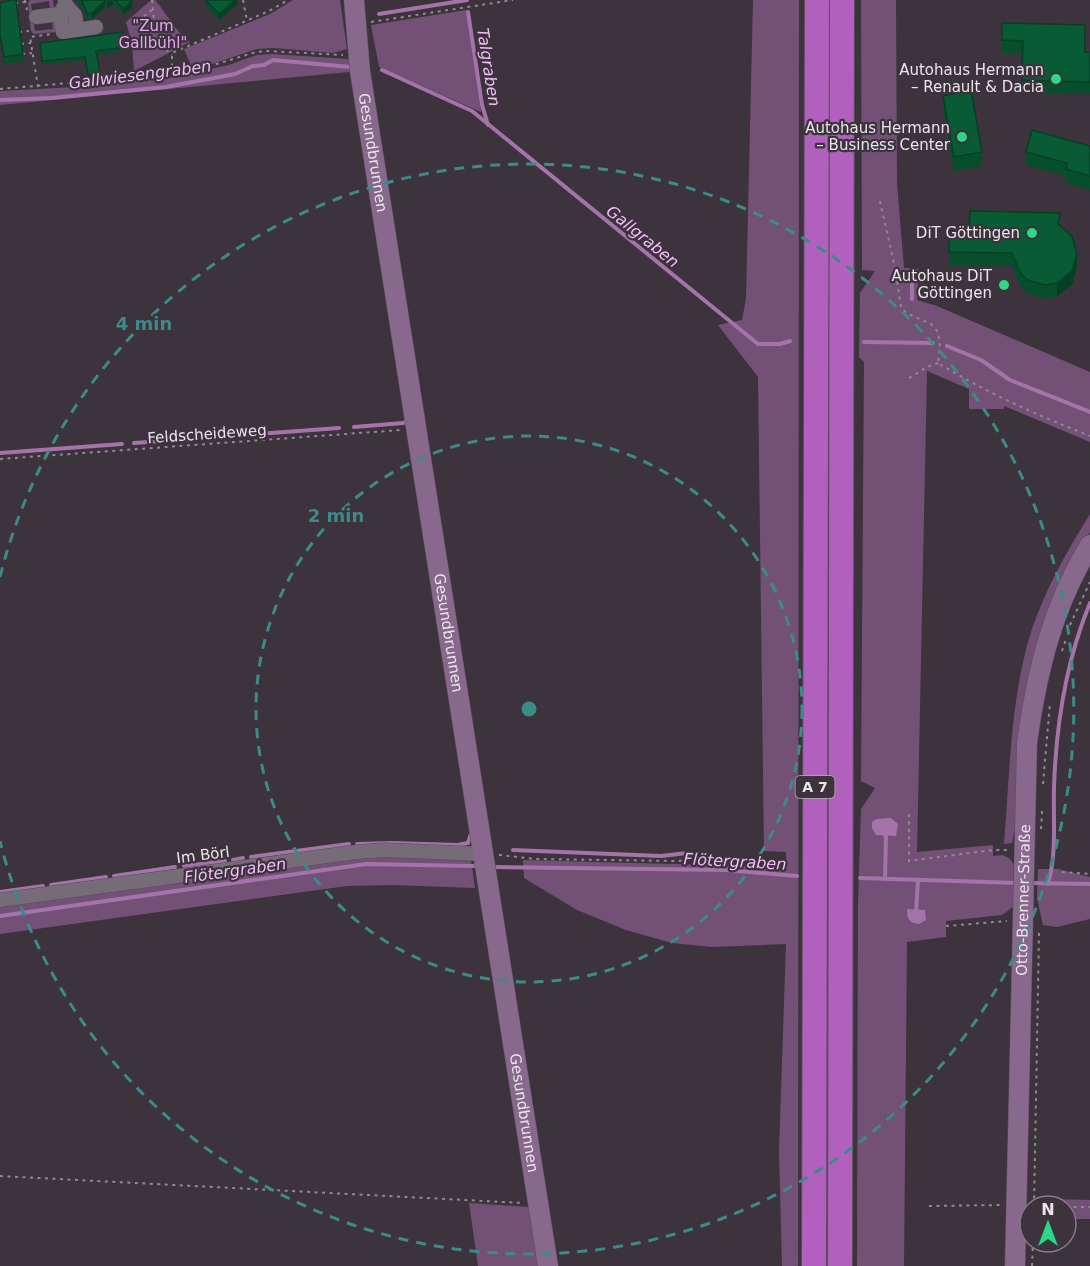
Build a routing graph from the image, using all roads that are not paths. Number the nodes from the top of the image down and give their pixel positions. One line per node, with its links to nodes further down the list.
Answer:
1 (354, 0): 8 (street, Gesundbrunnen)
2 (817, 0): 11 (highway, A 7)
3 (842, 0): 12 (highway, A 7)
4 (63, 6): 5 (street); 6 (street)
5 (36, 17)
6 (96, 27)
7 (1090, 545): 13 (street, Otto-Brenner-Straße)
8 (483, 854): 9 (street, Im Börl); 10 (street, Gesundbrunnen)
9 (0, 900)
10 (548, 1266)
11 (814, 1266)
12 (840, 1266)
13 (1015, 1266)

